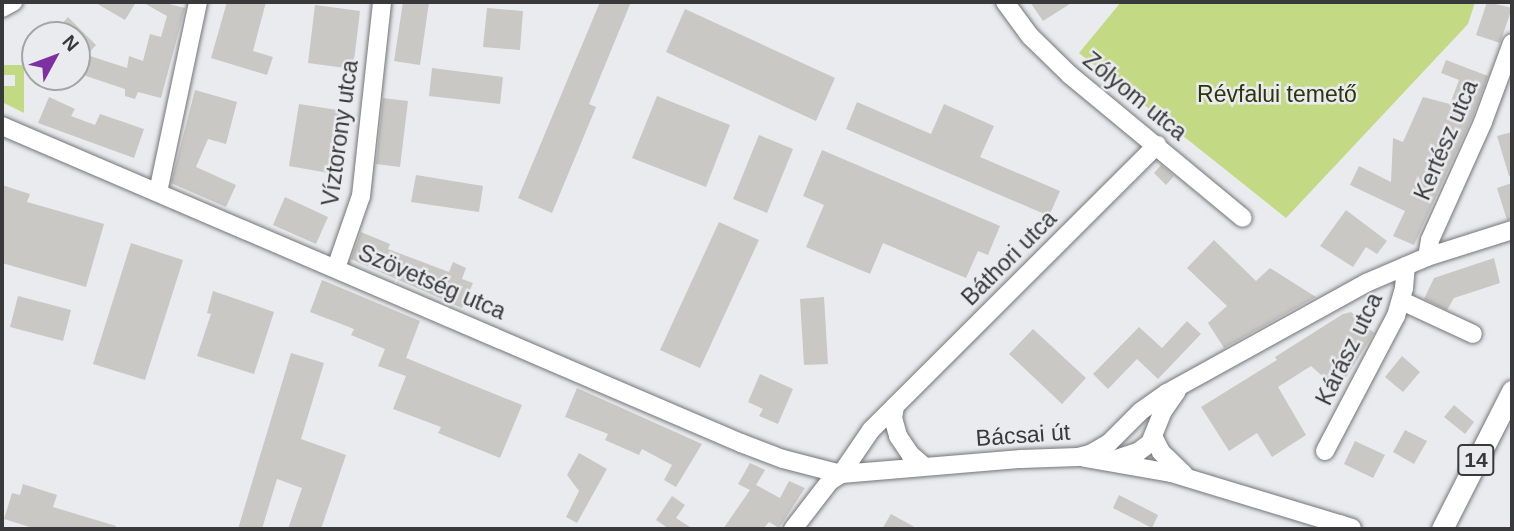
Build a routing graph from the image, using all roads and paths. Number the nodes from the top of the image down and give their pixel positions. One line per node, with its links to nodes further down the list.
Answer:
1 (13, 2): 5 (street)
2 (198, 2): 9 (street)
3 (382, 2): 14 (street, Víztorony utca)
4 (1005, 2): 8 (street, Zólyom utca)
5 (2, 8)
6 (1512, 43): 12 (street, Kertész utca)
7 (3, 128): 9 (street, Szövetség utca)
8 (1157, 145): 10 (street, Zólyom utca); 19 (street, Báthori utca)
9 (158, 192): 14 (street, Szövetség utca)
10 (1243, 218)
11 (1512, 230): 12 (street, Bácsai út)
12 (1427, 257): 13 (street, Bácsai út)
13 (1406, 265): 15 (street, Kárász utca); 17 (street, Bácsai út)
14 (336, 268): 25 (street, Szövetség utca)
15 (1402, 301): 16 (street); 21 (street, Kárász utca)
16 (1473, 334)
17 (1183, 384): 20 (street, Bácsai út); 22 (street, Bácsai út)
18 (1512, 391): 29 (main road, 14)
19 (895, 406): 24 (street); 25 (street, Báthori utca)
20 (1154, 438): 23 (street); 26 (street)
21 (1325, 451)
22 (1078, 457): 23 (street); 24 (street, Bácsai út)
23 (1109, 460): 26 (street)
24 (924, 466): 25 (street, Bácsai út)
25 (841, 474): 28 (street, Báthori utca)
26 (1189, 479): 27 (street)
27 (1346, 528)
28 (793, 529)
29 (1442, 529)

